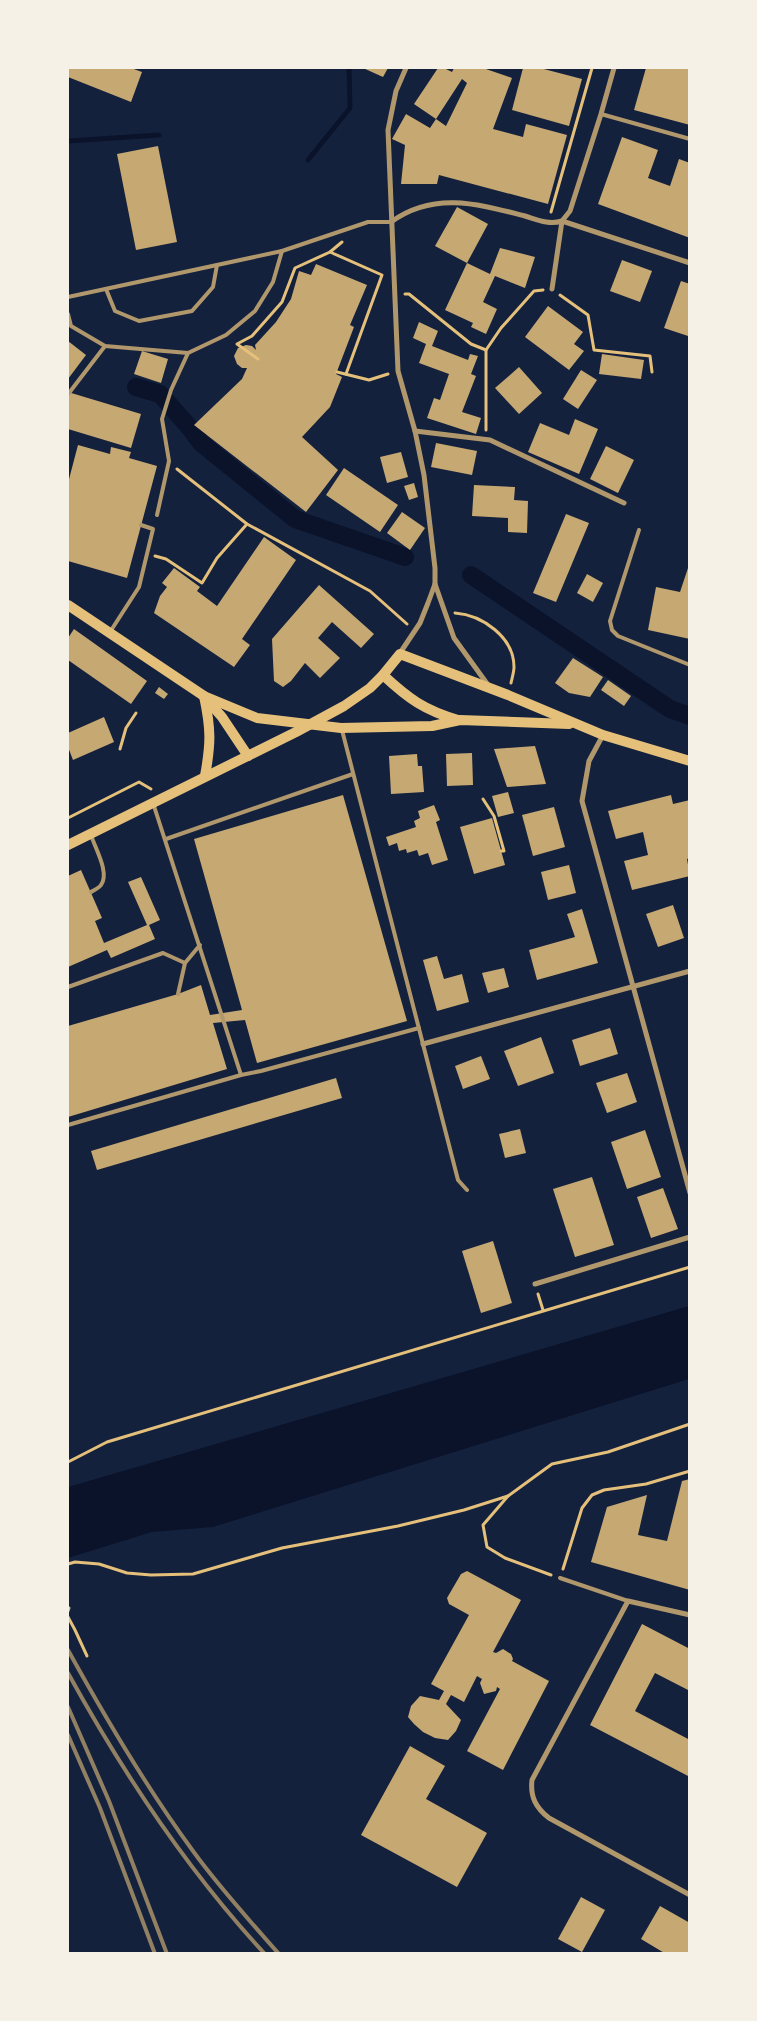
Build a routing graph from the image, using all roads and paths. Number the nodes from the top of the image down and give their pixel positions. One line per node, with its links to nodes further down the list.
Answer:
1 (406, 68): 7 (street)
2 (592, 68): 8 (path)
3 (614, 68): 4 (street)
4 (601, 114): 5 (lane); 6 (street)
5 (690, 139)
6 (562, 221): 8 (street); 12 (street); 15 (street)
7 (391, 222): 8 (street); 10 (lane); 16 (street)
8 (548, 223)
9 (346, 240): 11 (path)
10 (282, 251): 13 (lane); 21 (lane)
11 (330, 252): 22 (path); 26 (path)
12 (690, 263)
13 (218, 265): 14 (lane); 14 (lane)
14 (106, 289): 17 (lane)
15 (552, 290): 20 (path); 25 (path)
16 (394, 293): 20 (path); 23 (street)
17 (68, 297)
18 (68, 314): 19 (lane)
19 (105, 346): 21 (lane); 27 (lane)
20 (486, 350): 29 (path)
21 (188, 353): 30 (lane)
22 (258, 359)
23 (398, 371): 26 (path); 28 (street)
24 (337, 372): 26 (path)
25 (652, 372)
26 (346, 374)
27 (69, 393)
28 (415, 431): 29 (street); 37 (street)
29 (490, 440): 31 (street)
30 (169, 462): 32 (lane); 33 (path)
31 (624, 503)
32 (157, 515)
33 (247, 524): 36 (path); 40 (path)
34 (141, 525): 36 (lane)
35 (639, 530): 43 (lane)
36 (147, 553): 41 (lane)
37 (434, 584): 39 (street); 40 (street)
38 (68, 605): 41 (main road)
39 (444, 612): 45 (street); 46 (path)
40 (415, 631): 42 (street)
41 (110, 632): 47 (main road)
42 (400, 654): 44 (main road); 45 (main road)
43 (690, 665)
44 (383, 675): 49 (main road); 51 (main road)
45 (489, 688): 46 (main road)
46 (508, 695): 50 (main road)
47 (204, 696): 51 (main road); 55 (main road); 58 (main road)
48 (136, 714): 54 (path)
49 (460, 720): 50 (main road); 52 (main road)
50 (575, 724): 53 (main road)
51 (309, 726): 52 (main road); 55 (main road)
52 (341, 728): 57 (lane)
53 (603, 734): 56 (main road); 72 (street)
54 (120, 749)
55 (248, 756): 58 (main road)
56 (690, 761)
57 (353, 774): 64 (lane); 74 (lane)
58 (205, 776): 59 (main road)
59 (165, 796): 61 (main road); 62 (path)
60 (483, 799): 66 (path)
61 (153, 802): 63 (main road); 64 (lane)
62 (68, 818)
63 (90, 834): 65 (main road); 67 (lane)
64 (166, 839): 68 (lane)
65 (68, 846)
66 (501, 851)
67 (91, 892)
68 (200, 945): 69 (lane); 76 (lane)
69 (185, 964): 71 (lane); 73 (lane)
70 (690, 972): 72 (street)
71 (68, 987)
72 (633, 987): 75 (street); 79 (street)
73 (178, 994)
74 (419, 1028): 75 (lane); 76 (lane)
75 (423, 1044): 78 (lane)
76 (241, 1075): 77 (lane)
77 (68, 1125)
78 (467, 1190)
79 (690, 1193)
80 (690, 1237): 82 (street)
81 (690, 1267): 83 (path)
82 (534, 1284): 83 (path)
83 (543, 1310): 85 (path)
84 (690, 1424): 87 (path)
85 (68, 1462)
86 (690, 1471): 89 (path)
87 (508, 1496): 88 (path); 89 (path)
88 (68, 1564)
89 (560, 1578): 90 (lane)
90 (628, 1601): 91 (street); 94 (street)
91 (690, 1615)
92 (68, 1617): 93 (path)
93 (87, 1656)
94 (690, 1895)

